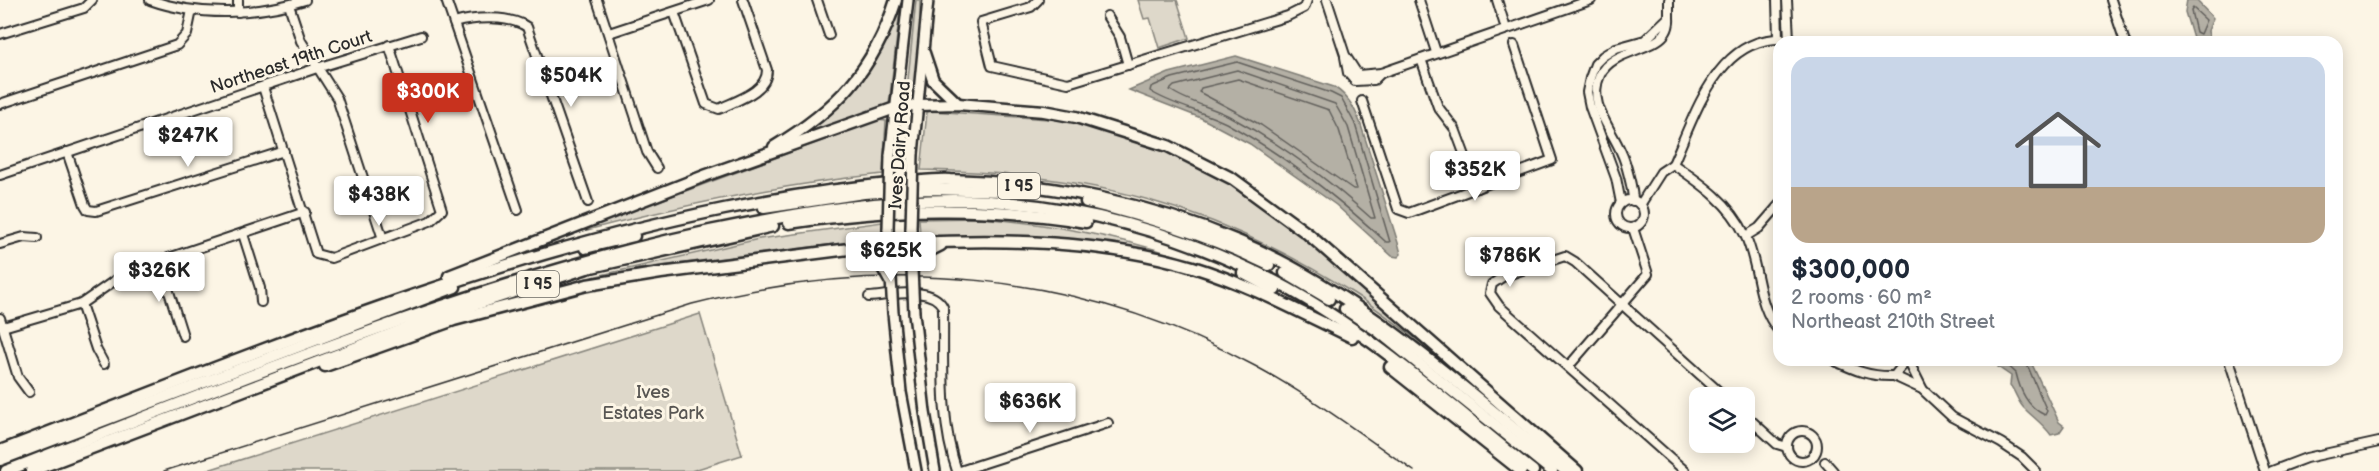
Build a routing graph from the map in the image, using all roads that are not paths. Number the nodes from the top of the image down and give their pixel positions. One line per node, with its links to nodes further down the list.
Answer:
1 (92, 0): 34 (street)
2 (150, 0): 22 (street)
3 (238, 0): 27 (street)
4 (305, 0): 25 (street)
5 (446, 0): 31 (street)
6 (597, 0): 33 (street)
7 (709, 0): 28 (street)
8 (743, 0): 28 (street)
9 (817, 0): 36 (street)
10 (896, 0): 56 (highway)
11 (908, 0): 53 (main road, Ives Dairy Road)
12 (928, 0): 44 (main road, Ives Dairy Road)
13 (1038, 0): 46 (street)
14 (1307, 0): 46 (street)
15 (1327, 0): 45 (street)
16 (1419, 0): 43 (street)
17 (1497, 0): 32 (street)
18 (1591, 0): 23 (street)
19 (1669, 0): 30 (street)
20 (2111, 0): 39 (street)
21 (1787, 1): 24 (street); 38 (street)
22 (160, 2): 26 (street)
23 (1580, 2): 32 (street)
24 (1777, 2): 37 (street)
25 (289, 5): 27 (street); 47 (street)
26 (192, 10): 27 (street); 49 (street)
27 (238, 12)
28 (674, 12): 33 (street)
29 (1107, 16): 46 (street)
30 (1669, 17): 57 (street); 58 (street)
31 (454, 23): 63 (street); 66 (street)
32 (1506, 29): 43 (street)
33 (609, 33): 60 (street)
34 (0, 34)
35 (421, 36): 41 (street, Northeast 19th Court)
36 (829, 36)
37 (1778, 36)
38 (1790, 36)
39 (2123, 36)
40 (1773, 40): 59 (street)
41 (389, 45): 47 (street, Northeast 19th Court); 73 (street)
42 (1514, 45): 62 (street)
43 (1437, 52): 45 (street)
44 (924, 53): 51 (highway); 52 (main road, Ives Dairy Road)
45 (1421, 59): 62 (street)
46 (1128, 65)
47 (320, 67): 48 (street, Northeast 19th Court); 73 (street)
48 (263, 87): 54 (street); 55 (street, Northeast 19th Court)
49 (1, 101)
50 (1362, 101): 62 (street)
51 (958, 104): 52 (highway); 120 (highway)
52 (917, 105): 53 (main road); 74 (main road, Ives Dairy Road, bridge)
53 (895, 108): 56 (highway); 77 (main road, Ives Dairy Road, bridge)
54 (284, 150): 55 (street); 67 (street)
55 (67, 152): 61 (street, Northeast 19th Court)
56 (761, 155): 83 (highway)
57 (1623, 159): 58 (street); 65 (street)
58 (1610, 162): 64 (street)
59 (1673, 164): 65 (street); 71 (street)
60 (657, 168)
61 (0, 175)
62 (1477, 188)
63 (588, 202)
64 (1621, 203): 65 (street); 69 (street)
65 (1637, 203): 69 (street)
66 (518, 210)
67 (305, 212): 70 (street); 73 (street)
68 (1773, 212): 71 (street)
69 (1632, 228): 87 (street)
70 (243, 234): 80 (street); 85 (street)
71 (1746, 236): 89 (street)
72 (37, 238): 76 (street)
73 (383, 239)
74 (911, 243): 75 (highway); 77 (main road); 81 (main road, Ives Dairy Road)
75 (947, 243): 81 (highway); 92 (highway)
76 (0, 244)
77 (888, 244): 78 (highway); 79 (main road, Ives Dairy Road)
78 (855, 250): 79 (highway); 99 (highway)
79 (884, 261): 82 (highway, bridge)
80 (160, 262): 86 (street); 91 (street)
81 (911, 265): 114 (main road, Ives Dairy Road, bridge)
82 (891, 281): 113 (main road, bridge)
83 (404, 296): 108 (highway, I 95); 119 (highway, I 95)
84 (869, 297): 115 (street)
85 (261, 302)
86 (81, 303): 90 (street); 93 (street)
87 (1623, 304): 98 (street); 98 (street); 101 (street)
88 (0, 318): 90 (street)
89 (1773, 320)
90 (3, 327): 103 (street)
91 (183, 336)
92 (1352, 337): 99 (highway, I 95); 116 (highway, I 95)
93 (104, 364)
94 (1847, 366): 100 (street)
95 (1903, 366): 100 (street)
96 (1911, 366): 102 (street)
97 (2231, 366): 124 (street)
98 (1568, 367): 121 (street)
99 (298, 370): 112 (highway, I 95)
100 (1894, 376): 102 (street)
101 (1714, 387)
102 (1922, 389): 123 (street)
103 (29, 392)
104 (1108, 423): 115 (street)
105 (1755, 424): 107 (street)
106 (2379, 442): 125 (street)
107 (1787, 447)
108 (0, 451)
109 (0, 460): 118 (highway)
110 (1825, 462): 122 (street)
111 (6, 471): 117 (highway)
112 (31, 471)
113 (916, 471)
114 (935, 471)
115 (958, 471)
116 (1521, 471)
117 (1533, 471)
118 (1552, 471)
119 (1566, 471)
120 (1577, 471)
121 (1685, 471)
122 (1833, 471)
123 (2036, 471)
124 (2265, 471)
125 (2272, 471)

